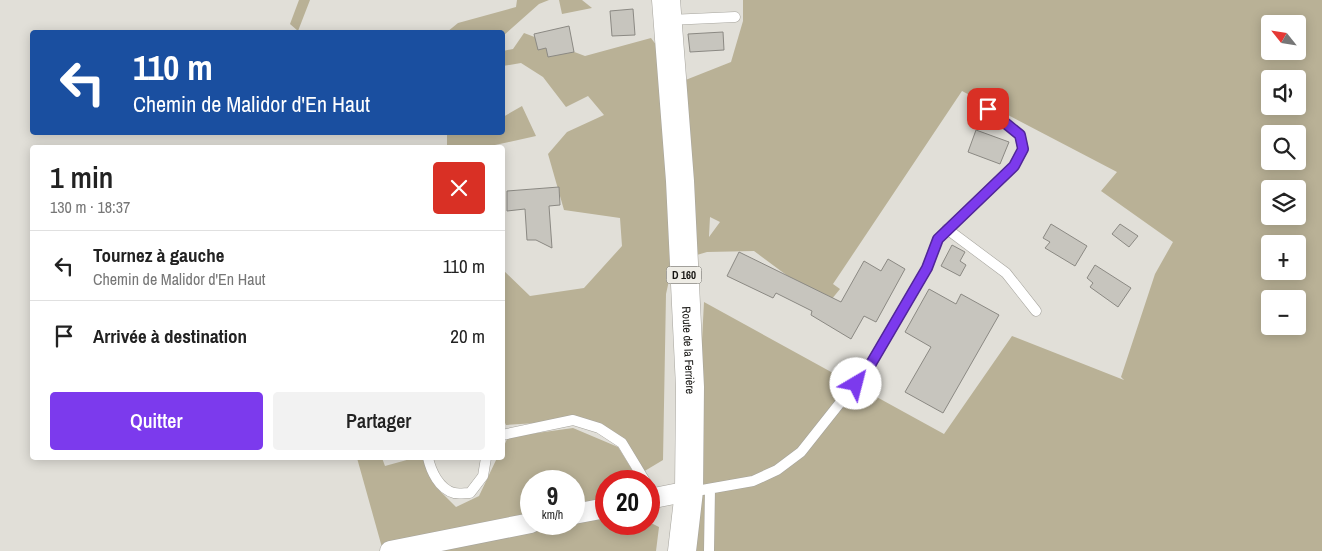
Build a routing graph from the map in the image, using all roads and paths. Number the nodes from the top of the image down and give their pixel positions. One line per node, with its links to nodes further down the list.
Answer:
1 (667, 10): 2 (lane); 10 (main road, Route de la Ferrière / D 160)
2 (735, 17)
3 (988, 109): 4 (lane)
4 (948, 229): 5 (lane); 10 (lane)
5 (1036, 311)
6 (505, 433): 9 (lane)
7 (428, 460): 8 (lane)
8 (486, 460)
9 (637, 470)
10 (699, 490): 11 (street); 14 (main road, Route de la Ferrière / D 160); 15 (lane)
11 (660, 492)
12 (520, 525): 13 (street)
13 (390, 551)
14 (682, 551)
15 (709, 551)

